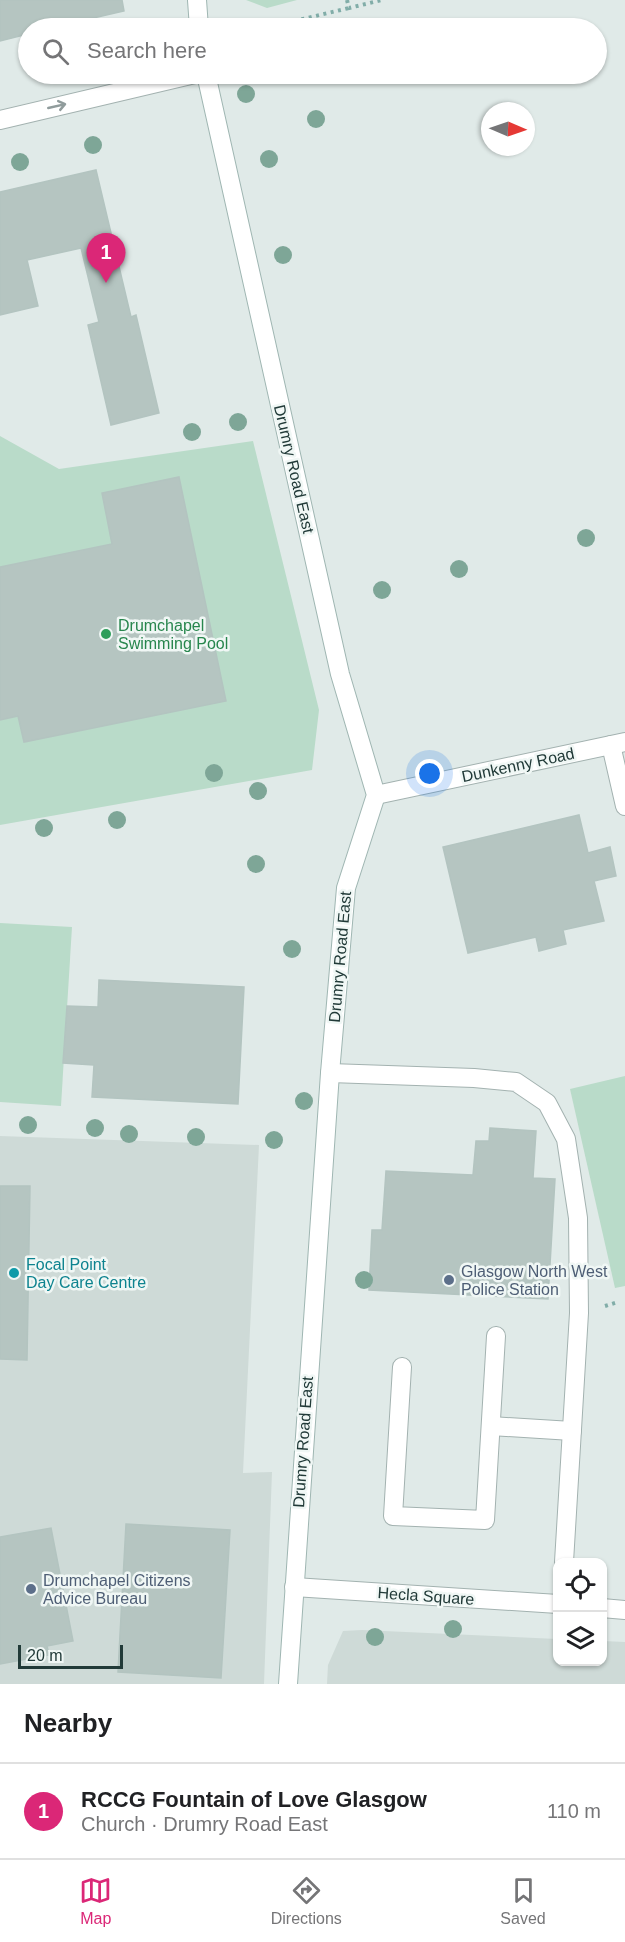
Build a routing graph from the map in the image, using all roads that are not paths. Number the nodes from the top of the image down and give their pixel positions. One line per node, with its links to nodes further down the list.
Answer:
1 (197, 0): 2 (street)
2 (198, 18)
3 (153, 84): 5 (street, one-way to 3)
4 (208, 84): 7 (street, Drumry Road East)
5 (0, 120)
6 (618, 743): 7 (street, Dunkenny Road); 8 (street)
7 (376, 795): 9 (street, Drumry Road East)
8 (625, 806)
9 (330, 1073): 13 (street); 15 (street, Drumry Road East)
10 (496, 1336): 12 (street)
11 (402, 1367): 12 (street)
12 (491, 1426): 13 (street)
13 (572, 1431): 14 (street)
14 (564, 1558)
15 (294, 1587): 16 (street, Hecla Square); 19 (street, Drumry Road East)
16 (553, 1604)
17 (607, 1608): 18 (street)
18 (625, 1610)
19 (288, 1684)

